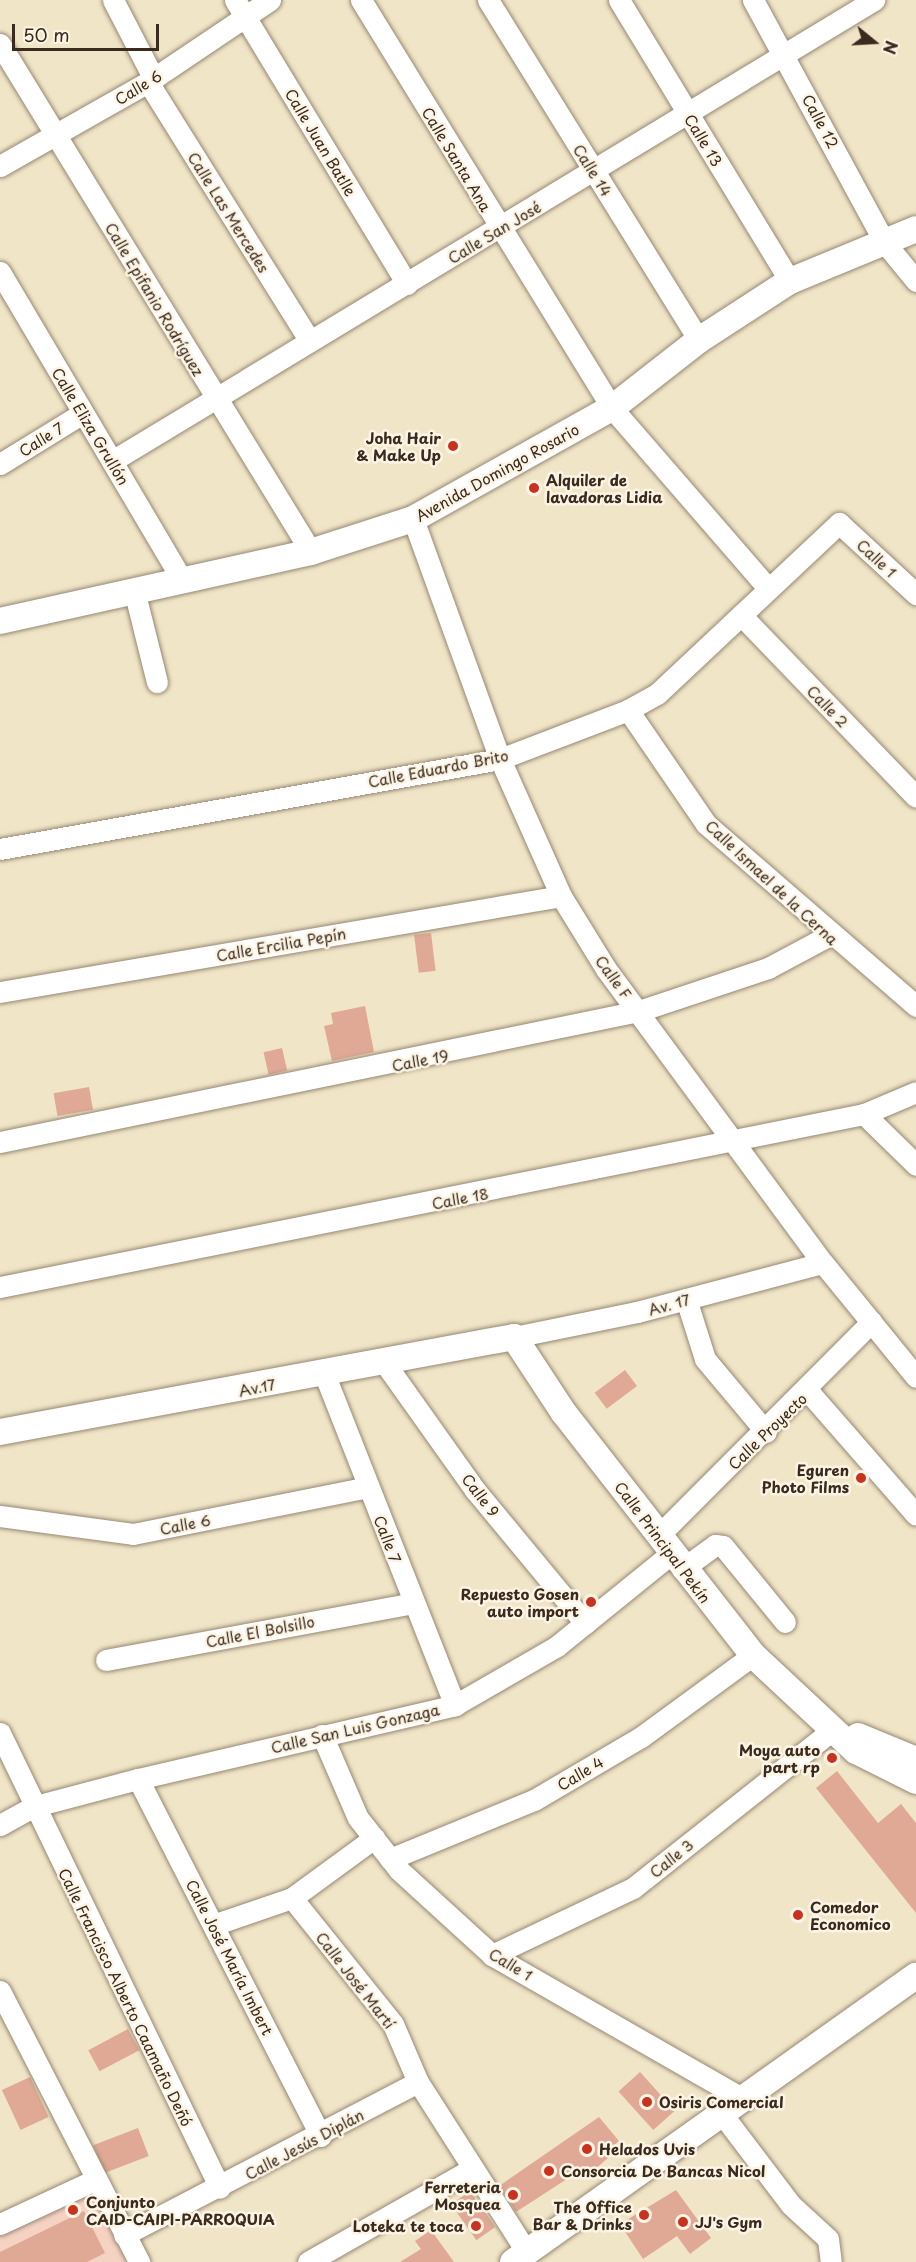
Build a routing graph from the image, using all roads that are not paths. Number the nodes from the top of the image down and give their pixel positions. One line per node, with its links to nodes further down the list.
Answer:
1 (113, 0): 11 (street, Calle Las Mercedes)
2 (270, 0): 8 (street, Calle 6)
3 (361, 0): 16 (street, Calle Santa Ana)
4 (488, 0): 15 (street, Calle 14)
5 (619, 0): 12 (street, Calle 13)
6 (753, 0): 10 (street, Calle 12)
7 (874, 0): 10 (street, Calle San José)
8 (239, 8): 11 (street, Calle 6); 22 (street, Calle Juan Batlle)
9 (0, 44): 13 (street, Calle Epifanio Rodríguez)
10 (786, 54): 12 (street, Calle San José); 18 (street, Calle 12)
11 (151, 80): 13 (street, Calle 6); 24 (street, Calle Las Mercedes)
12 (687, 111): 15 (street, Calle San José); 20 (street, Calle 13)
13 (55, 135): 14 (street, Calle 6); 25 (street, Calle Epifanio Rodríguez)
14 (0, 166)
15 (594, 171): 16 (street, Calle San José); 23 (street, Calle 14)
16 (499, 229): 22 (street, Calle San José); 26 (street, Calle Santa Ana)
17 (916, 229): 18 (main road, Avenida Domingo Rosario)
18 (885, 243): 20 (main road, Avenida Domingo Rosario); 21 (street)
19 (0, 272): 27 (street, Calle Eliza Grullón)
20 (790, 281): 23 (main road, Avenida Domingo Rosario)
21 (916, 281)
22 (407, 284): 24 (street, Calle San José)
23 (699, 340): 26 (main road, Avenida Domingo Rosario)
24 (310, 341): 25 (street, Calle San José)
25 (217, 401): 28 (street, Calle San José); 32 (street, Calle Epifanio Rodríguez)
26 (612, 408): 30 (main road, Avenida Domingo Rosario); 34 (street, Calle Santa Ana)
27 (83, 413): 28 (street, Calle Eliza Grullón); 29 (street, Calle 7)
28 (112, 461): 33 (street, Calle Eliza Grullón)
29 (0, 464)
30 (413, 519): 32 (main road, Avenida Domingo Rosario); 41 (street, Calle F)
31 (839, 523): 34 (street, Calle Eduardo Brito); 36 (street, Calle 1)
32 (311, 552): 33 (main road, Avenida Domingo Rosario)
33 (183, 581): 35 (main road, Avenida Domingo Rosario)
34 (768, 588): 37 (street, Calle Eduardo Brito)
35 (134, 590): 38 (main road, Avenida Domingo Rosario); 39 (street)
36 (916, 594)
37 (741, 615): 40 (street, Calle Eduardo Brito); 42 (street, Calle 2)
38 (0, 621)
39 (157, 682)
40 (628, 710): 41 (street, Calle Eduardo Brito); 45 (street, Calle Ismael de la Cerna)
41 (500, 759): 43 (street, Calle Eduardo Brito); 44 (street, Calle F)
42 (916, 797)
43 (0, 849)
44 (561, 896): 46 (street, Calle Ercilia Pepín); 48 (street, Calle F)
45 (828, 936): 47 (street, Calle Ismael de la Cerna); 48 (street, Calle 19)
46 (0, 992)
47 (916, 1006)
48 (639, 1011): 51 (street, Calle F); 52 (street, Calle 19)
49 (916, 1092): 50 (street, Calle 18)
50 (864, 1114): 51 (street, Calle 18); 53 (street)
51 (733, 1139): 54 (street, Calle F); 55 (street, Calle 18)
52 (0, 1142)
53 (916, 1165)
54 (824, 1263): 56 (street, Av. 17); 57 (street, Calle F)
55 (0, 1287)
56 (686, 1299): 58 (street, Av. 17); 64 (street)
57 (872, 1322): 61 (street, Calle F); 62 (street, Calle Proyecto)
58 (514, 1337): 59 (main road, Av.17); 68 (main road, Calle Principal Pekín)
59 (384, 1362): 60 (main road, Av.17); 71 (street, Calle 9)
60 (324, 1373): 63 (main road, Av.17); 65 (street, Calle 7)
61 (916, 1377)
62 (808, 1391): 64 (street, Calle Proyecto); 66 (street)
63 (0, 1432)
64 (766, 1432): 68 (street, Calle Proyecto)
65 (368, 1486): 67 (street, Calle 6); 69 (street, Calle 7)
66 (916, 1515)
67 (0, 1516)
68 (671, 1552): 70 (street); 71 (street, Calle San Luis Gonzaga); 72 (main road, Calle Principal Pekín)
69 (413, 1603): 73 (street, Calle El Bolsillo); 74 (street, Calle 7)
70 (785, 1622)
71 (585, 1623): 74 (street, Calle San Luis Gonzaga)
72 (753, 1655): 75 (main road, Calle Principal Pekín); 84 (street, Calle 4)
73 (106, 1660)
74 (455, 1705): 77 (street, Calle San Luis Gonzaga)
75 (832, 1730): 78 (main road, Calle Principal Pekín); 80 (main road, Calle Principal Pekín); 87 (street, Calle 3)
76 (0, 1733): 81 (street, Calle Francisco Alberto Caamaño Deñó)
77 (322, 1735): 79 (street, Calle San Luis Gonzaga); 83 (street, Calle 1)
78 (916, 1760)
79 (138, 1779): 81 (street, Calle San Luis Gonzaga); 86 (street, Calle José María Imbert)
80 (916, 1781)
81 (32, 1807): 82 (street, Calle San Luis Gonzaga); 95 (street, Calle Francisco Alberto Caamaño Deñó)
82 (0, 1825)
83 (374, 1838): 84 (street, Calle 1); 85 (street)
84 (390, 1859): 87 (street, Calle 1)
85 (292, 1898): 86 (street); 90 (street, Calle José Martí)
86 (213, 1925): 92 (street, Calle José María Imbert)
87 (492, 1955): 91 (street, Calle 1)
88 (916, 1976): 91 (main road)
89 (0, 1991): 94 (street)
90 (418, 2082): 92 (street, Calle Jesús Diplán); 93 (street, Calle José Martí)
91 (732, 2107): 98 (main road); 101 (street)
92 (321, 2136): 95 (street, Calle Jesús Diplán)
93 (472, 2169): 98 (street, Calle José Martí); 100 (street)
94 (95, 2180): 96 (street); 97 (street)
95 (220, 2188): 97 (street, Calle Jesús Diplán)
96 (0, 2224)
97 (124, 2235): 99 (street)
98 (519, 2256)
99 (139, 2262)
100 (308, 2262)
101 (831, 2262)

